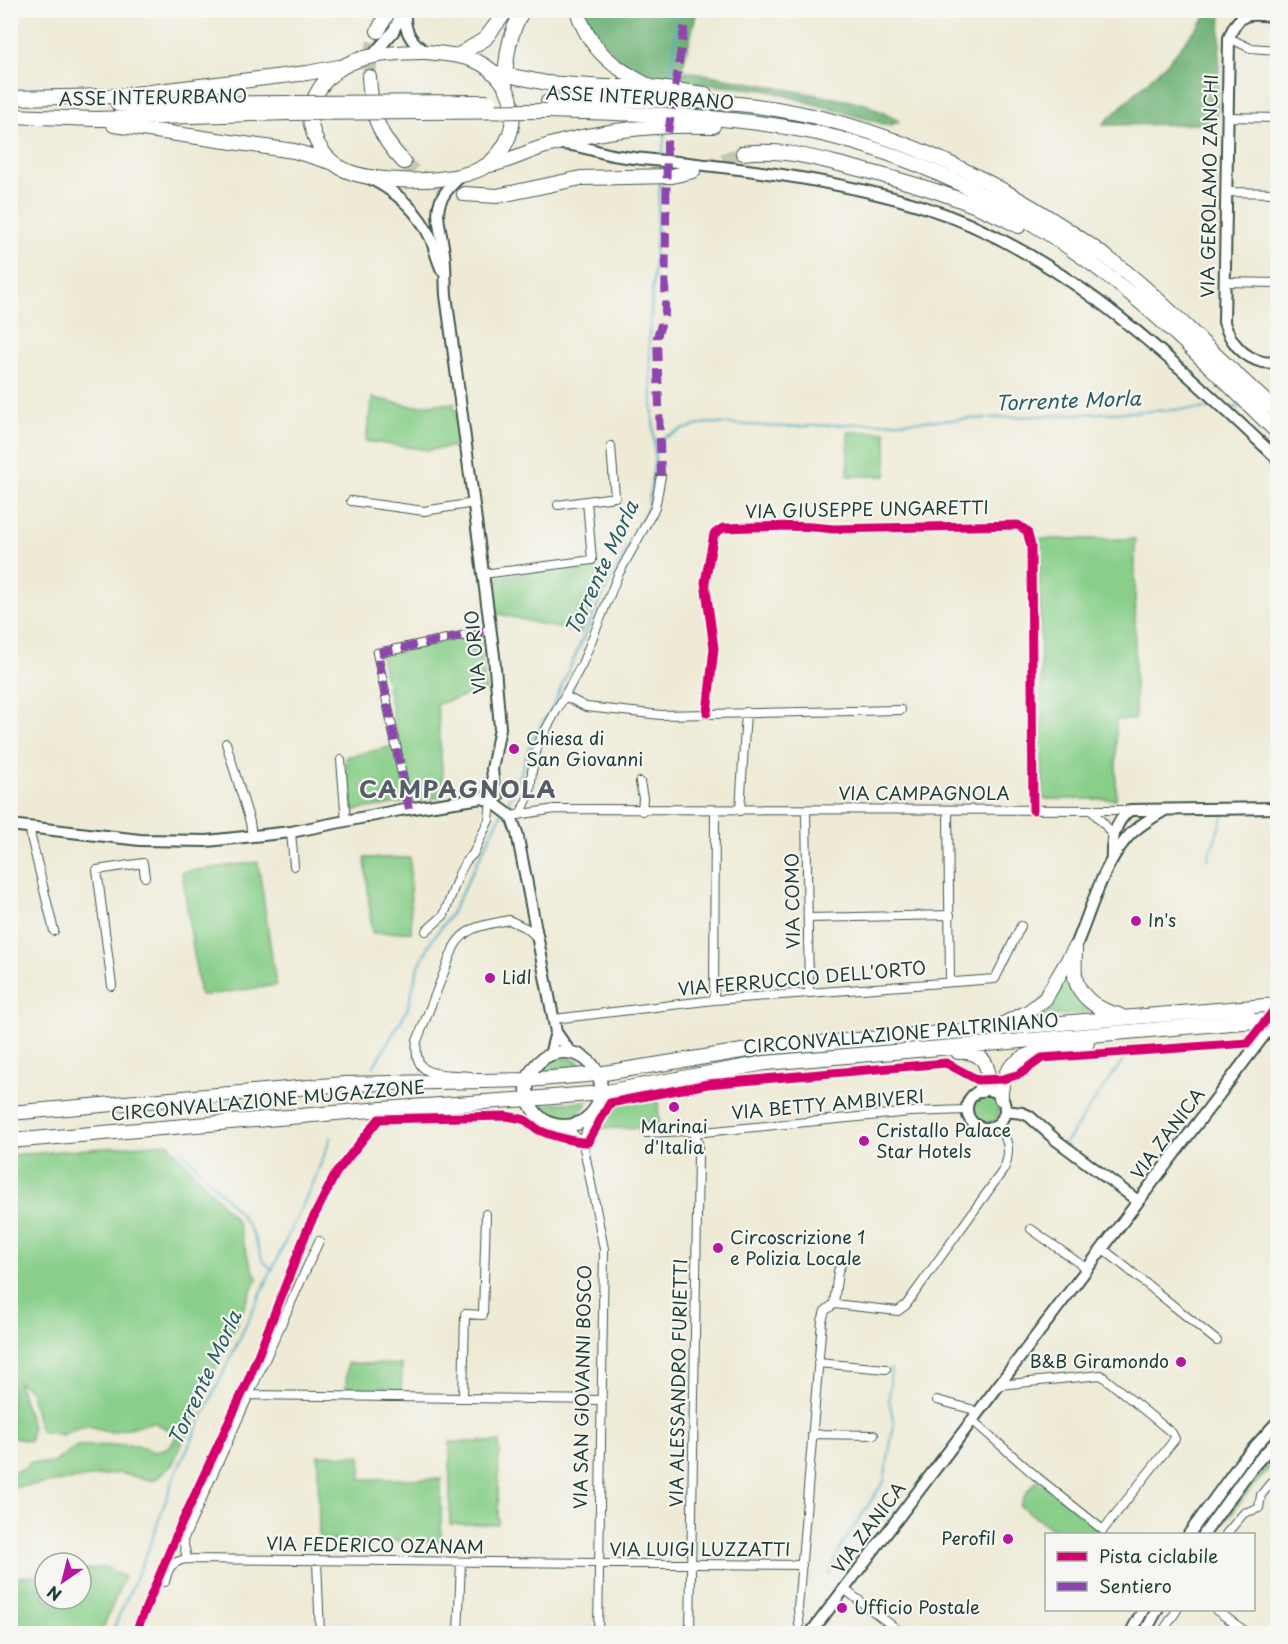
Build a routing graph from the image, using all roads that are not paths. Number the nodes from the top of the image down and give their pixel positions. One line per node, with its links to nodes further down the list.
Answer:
1 (389, 10): 8 (highway)
2 (404, 10): 11 (main road); 12 (main road)
3 (507, 10): 13 (highway)
4 (523, 10): 16 (highway)
5 (576, 10): 17 (highway)
6 (1237, 15): 7 (main road, VIA GEROLAMO ZANCHI); 9 (main road, VIA GEROLAMO ZANCHI)
7 (1278, 15)
8 (378, 31)
9 (1229, 38): 10 (street); 23 (main road, VIA GEROLAMO ZANCHI)
10 (1278, 50)
11 (426, 52): 12 (highway); 13 (highway)
12 (373, 55): 14 (highway)
13 (457, 57): 16 (highway)
14 (344, 66): 18 (highway); 30 (highway)
15 (369, 77): 29 (highway)
16 (500, 77): 17 (highway); 31 (highway)
17 (654, 92): 20 (highway, ASSE INTERURBANO); 43 (highway)
18 (10, 98)
19 (10, 103): 21 (highway, ASSE INTERURBANO)
20 (547, 106): 21 (highway, ASSE INTERURBANO, bridge); 26 (highway, ASSE INTERURBANO)
21 (290, 108): 24 (highway, ASSE INTERURBANO)
22 (10, 116): 24 (highway, ASSE INTERURBANO)
23 (1227, 117): 25 (street); 35 (main road, VIA GEROLAMO ZANCHI)
24 (65, 118): 30 (highway)
25 (1278, 118)
26 (654, 120): 27 (highway); 42 (highway, ASSE INTERURBANO)
27 (549, 145): 31 (highway); 46 (main road)
28 (743, 153): 42 (highway)
29 (404, 162)
30 (333, 163): 34 (highway)
31 (487, 165): 33 (highway)
32 (693, 171): 37 (highway)
33 (461, 175): 34 (highway); 38 (main road, VIA ORIO)
34 (366, 176): 38 (main road, VIA ORIO)
35 (1226, 192): 36 (street); 39 (main road, VIA GEROLAMO ZANCHI)
36 (1278, 193)
37 (464, 194)
38 (444, 273): 50 (main road, VIA ORIO)
39 (1224, 282): 40 (street); 41 (main road, VIA GEROLAMO ZANCHI)
40 (1278, 283)
41 (1278, 362)
42 (1210, 367): 44 (highway, ASSE INTERURBANO)
43 (1278, 413)
44 (1278, 433)
45 (611, 447): 49 (street)
46 (1278, 459)
47 (661, 476): 54 (street)
48 (351, 501): 50 (street)
49 (587, 501): 51 (street); 52 (street)
50 (474, 503): 52 (main road, VIA ORIO)
51 (558, 506)
52 (483, 574): 53 (main road, VIA ORIO)
53 (491, 630): 61 (main road, VIA ORIO); 63 (street)
54 (565, 696): 57 (street); 73 (street)
55 (901, 710): 56 (street)
56 (746, 712): 57 (street); 70 (street)
57 (707, 713): 64 (street, VIA GIUSEPPE UNGARETTI)
58 (226, 743): 78 (street)
59 (341, 760): 74 (street)
60 (640, 782): 68 (street)
61 (496, 800): 63 (main road); 73 (main road); 88 (street)
62 (1278, 808): 67 (main road, VIA CAMPAGNOLA)
63 (409, 809): 74 (main road)
64 (1033, 810): 65 (street, VIA CAMPAGNOLA); 72 (street, VIA CAMPAGNOLA)
65 (1091, 810): 66 (street, VIA CAMPAGNOLA); 79 (street)
66 (1130, 810): 67 (main road, VIA CAMPAGNOLA); 79 (main road); 80 (main road)
67 (1165, 810): 80 (main road)
68 (642, 811): 69 (street, VIA CAMPAGNOLA); 73 (street, VIA CAMPAGNOLA)
69 (715, 811): 70 (street, VIA CAMPAGNOLA); 94 (street)
70 (740, 811): 71 (street, VIA CAMPAGNOLA)
71 (806, 811): 72 (street, VIA CAMPAGNOLA); 85 (street, VIA COMO)
72 (948, 811): 84 (street)
73 (513, 814): 89 (main road)
74 (346, 821): 77 (main road)
75 (10, 825): 76 (main road)
76 (30, 826): 78 (main road); 87 (street)
77 (291, 832): 78 (main road); 82 (street)
78 (252, 836)
79 (1114, 838): 81 (main road)
80 (1126, 839): 81 (main road)
81 (1112, 859): 90 (main road)
82 (294, 866)
83 (145, 878): 92 (street)
84 (950, 915): 85 (street); 91 (street)
85 (808, 918): 93 (street, VIA COMO)
86 (1021, 926): 91 (street, VIA FERRUCCIO DELL'ORTO)
87 (54, 931)
88 (426, 931)
89 (538, 939): 98 (main road); 106 (street)
90 (1075, 948): 96 (highway); 99 (highway)
91 (950, 981): 93 (street, VIA FERRUCCIO DELL'ORTO)
92 (111, 986)
93 (809, 992): 94 (street, VIA FERRUCCIO DELL'ORTO)
94 (714, 1000): 98 (street, VIA FERRUCCIO DELL'ORTO)
95 (1278, 1005): 96 (highway, CIRCONVALLAZIONE PALTRINIANO)
96 (1133, 1017): 99 (highway, CIRCONVALLAZIONE PALTRINIANO)
97 (1278, 1018): 100 (highway, CIRCONVALLAZIONE PALTRINIANO, bridge); 121 (main road, VIA ZANICA)
98 (554, 1019): 101 (main road)
99 (992, 1030): 105 (highway, CIRCONVALLAZIONE PALTRINIANO)
100 (1127, 1031): 104 (highway, CIRCONVALLAZIONE PALTRINIANO); 111 (highway)
101 (556, 1032): 102 (main road); 103 (main road)
102 (570, 1052): 103 (main road); 105 (main road)
103 (550, 1055): 107 (main road)
104 (786, 1060): 108 (highway); 109 (highway, CIRCONVALLAZIONE PALTRINIANO)
105 (598, 1074): 107 (highway, CIRCONVALLAZIONE PALTRINIANO); 109 (main road)
106 (492, 1080): 107 (highway, CIRCONVALLAZIONE MUGAZZONE); 113 (highway, CIRCONVALLAZIONE MUGAZZONE)
107 (528, 1080): 110 (main road)
108 (981, 1090): 111 (main road); 112 (main road)
109 (601, 1093): 110 (highway, CIRCONVALLAZIONE PALTRINIANO); 114 (main road, VIA SAN GIOVANNI BOSCO)
110 (529, 1099): 115 (main road); 119 (highway, CIRCONVALLAZIONE MUGAZZONE)
111 (1003, 1105): 116 (main road); 121 (main road)
112 (966, 1110): 116 (main road); 118 (street, VIA BETTY AMBIVERI)
113 (10, 1113)
114 (590, 1116): 115 (main road); 120 (street, VIA SAN GIOVANNI BOSCO)
115 (557, 1125): 120 (street)
116 (997, 1125): 128 (street)
117 (646, 1133): 118 (street, VIA BETTY AMBIVERI)
118 (693, 1133): 151 (street, VIA ALESSANDRO FURIETTI)
119 (10, 1141)
120 (583, 1143): 135 (street, VIA SAN GIOVANNI BOSCO)
121 (1138, 1201): 125 (main road, VIA ZANICA)
122 (486, 1214): 134 (street)
123 (1030, 1229): 127 (street)
124 (318, 1242): 133 (street)
125 (1102, 1248): 127 (main road, VIA ZANICA); 129 (street)
126 (843, 1259): 128 (street)
127 (1086, 1270): 132 (main road, VIA ZANICA)
128 (834, 1304): 130 (street)
129 (1217, 1341)
130 (818, 1363): 131 (street); 139 (street)
131 (886, 1369)
132 (999, 1385): 137 (main road, VIA ZANICA); 143 (street)
133 (250, 1395): 134 (street); 147 (street)
134 (463, 1398): 135 (street)
135 (602, 1400): 150 (street, VIA SAN GIOVANNI BOSCO)
136 (937, 1400): 137 (street)
137 (974, 1417): 143 (street); 154 (main road, VIA ZANICA)
138 (1278, 1421): 144 (main road)
139 (812, 1434): 140 (street); 152 (street)
140 (874, 1435)
141 (1278, 1439): 145 (main road)
142 (1278, 1474): 146 (street)
143 (1107, 1532)
144 (1190, 1533)
145 (1205, 1533)
146 (1227, 1533)
147 (187, 1559): 148 (street, VIA FEDERICO OZANAM); 153 (street)
148 (317, 1561): 149 (street, VIA FEDERICO OZANAM); 161 (street)
149 (461, 1562): 150 (street, VIA FEDERICO OZANAM); 162 (street)
150 (598, 1564): 151 (street, VIA LUIGI LUZZATTI); 163 (street, VIA SAN GIOVANNI BOSCO)
151 (691, 1565): 152 (street, VIA LUIGI LUZZATTI); 164 (street, VIA ALESSANDRO FURIETTI)
152 (802, 1565): 159 (street)
153 (165, 1582)
154 (844, 1589): 160 (main road, VIA ZANICA); 167 (street)
155 (1142, 1611): 168 (main road)
156 (1156, 1611): 169 (main road)
157 (1176, 1611): 170 (street)
158 (1217, 1611): 171 (street)
159 (798, 1618): 160 (street); 165 (street)
160 (818, 1623): 166 (main road, VIA ZANICA)
161 (320, 1634)
162 (458, 1634)
163 (598, 1634)
164 (690, 1634)
165 (800, 1634)
166 (810, 1634)
167 (903, 1634)
168 (1130, 1634)
169 (1144, 1634)
170 (1161, 1634)
171 (1249, 1634)

